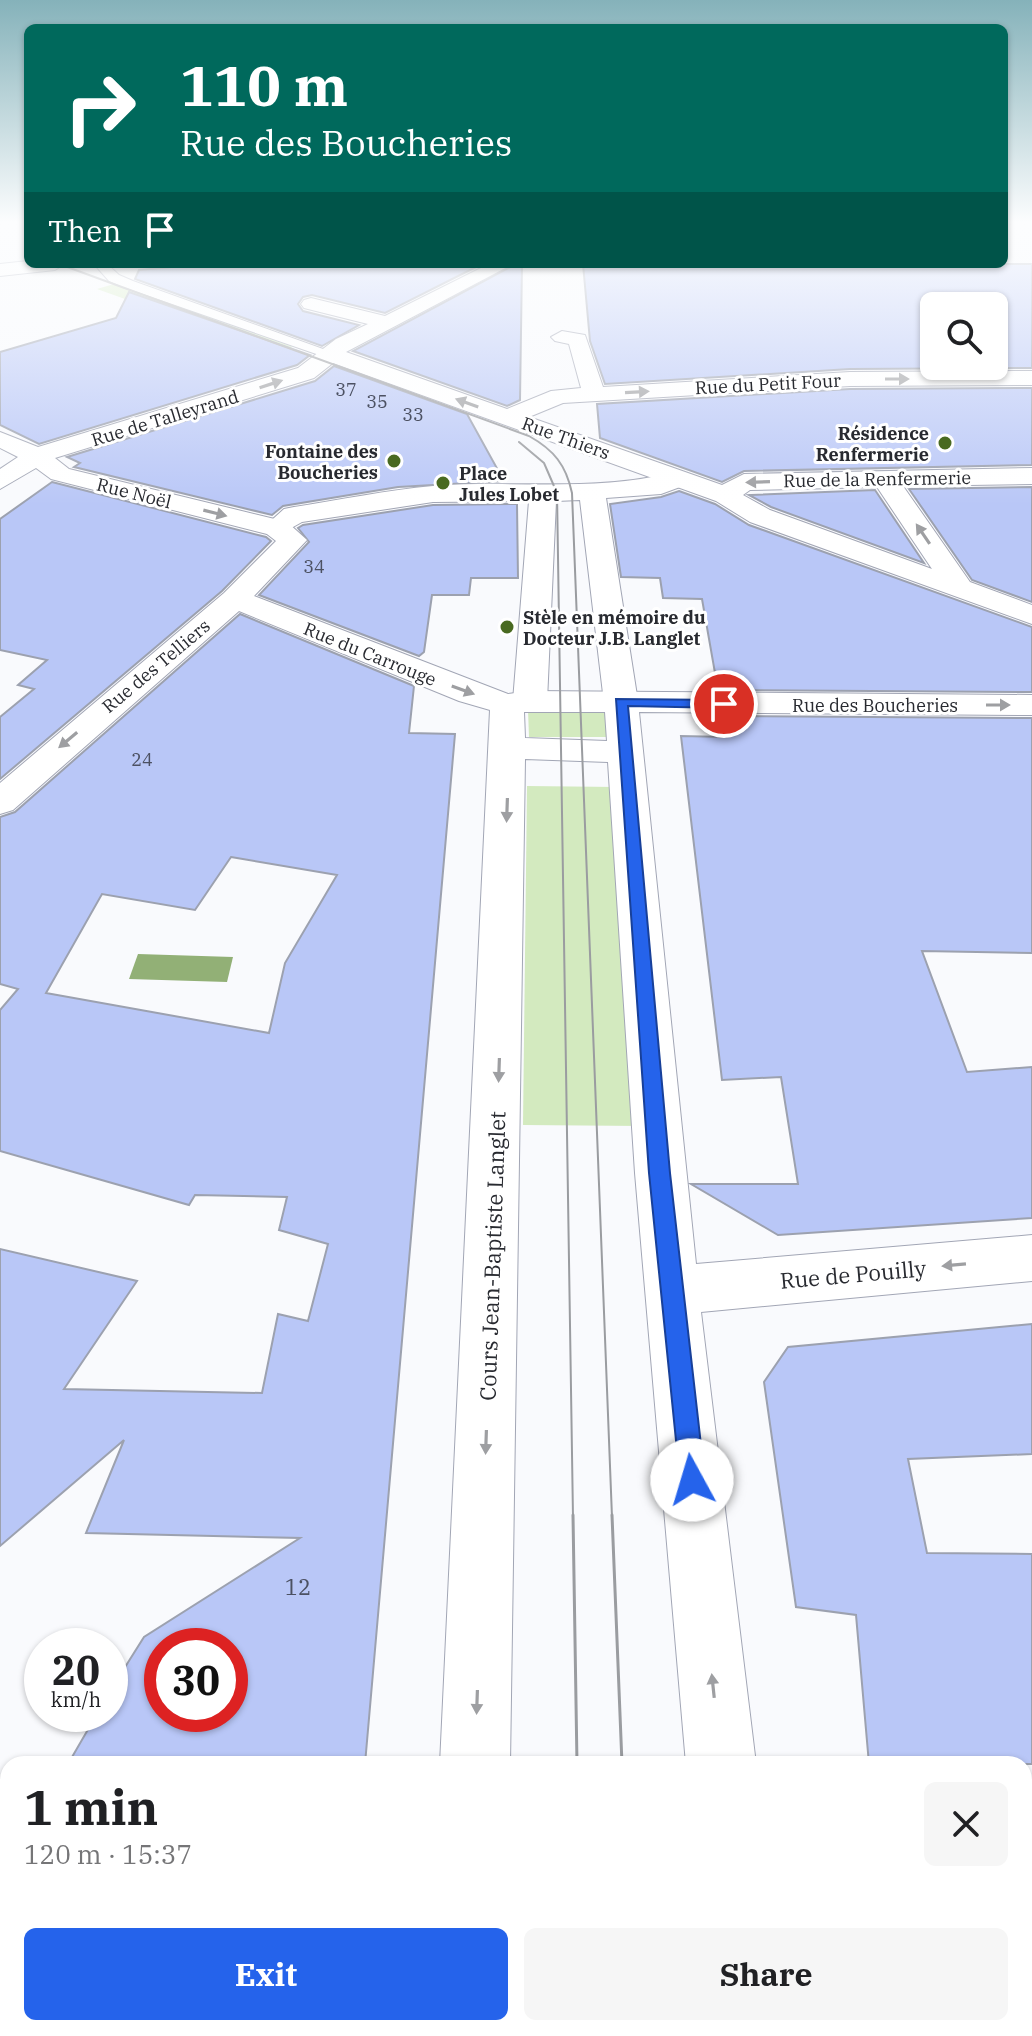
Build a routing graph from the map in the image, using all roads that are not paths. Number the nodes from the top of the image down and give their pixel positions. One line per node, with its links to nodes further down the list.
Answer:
1 (217, 315): 6 (lane, Rue Thiers)
2 (356, 315): 4 (street)
3 (399, 315): 4 (street, Rue de Talleyrand)
4 (385, 322): 6 (street, Rue de Talleyrand)
5 (562, 337): 8 (street)
6 (330, 354): 9 (street, Rue Thiers, one-way to 6); 11 (street, Rue de Talleyrand, one-way to 6)
7 (1032, 378): 8 (street, Rue du Petit Four, one-way to 7)
8 (594, 394): 9 (street, Rue du Petit Four)
9 (508, 417): 18 (street, Rue Thiers)
10 (0, 439): 11 (street, Rue Noël)
11 (36, 456): 14 (street, Rue de Talleyrand); 19 (street, Rue Noël, one-way to 19)
12 (1032, 476): 13 (street, Rue de la Renfermerie)
13 (885, 479): 18 (street, Rue de la Renfermerie, one-way to 18); 20 (street, one-way to 13)
14 (0, 481)
15 (671, 481): 16 (street)
16 (592, 492): 17 (street); 23 (street)
17 (543, 494): 19 (street); 25 (street, Cours Jean-Baptiste Langlet)
18 (725, 495): 20 (street, Rue Thiers)
19 (277, 528): 21 (street, Rue des Telliers)
20 (960, 589): 22 (street, Rue Thiers)
21 (235, 599): 25 (street, Rue du Carrouge, one-way to 25); 27 (street, Rue des Telliers, one-way to 27)
22 (1032, 615)
23 (621, 702): 24 (street, Rue des Boucheries, one-way to 24); 25 (street); 26 (street)
24 (1032, 705)
25 (516, 718): 26 (street); 30 (street, Cours Jean-Baptiste Langlet, one-way to 30)
26 (625, 752): 29 (street)
27 (0, 802)
28 (1032, 1258): 29 (street, Rue de Pouilly, one-way to 29)
29 (673, 1290): 31 (street, one-way to 29)
30 (475, 1756)
31 (720, 1756)

